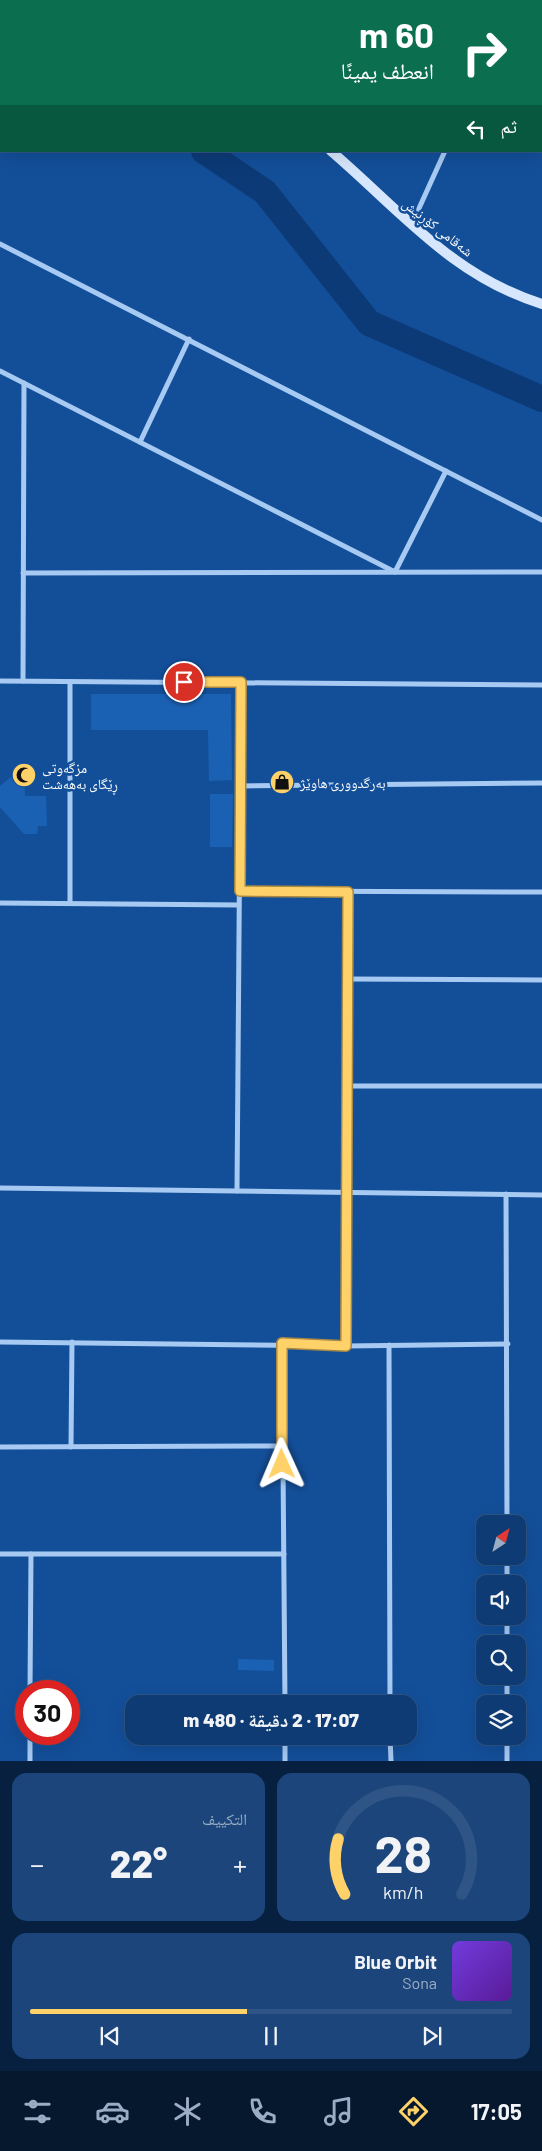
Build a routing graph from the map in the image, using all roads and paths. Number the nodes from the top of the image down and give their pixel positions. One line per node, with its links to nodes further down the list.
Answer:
1 (332, 152): 3 (main road, شەقامی کۆڕنیش)
2 (445, 152): 3 (street)
3 (411, 226): 5 (main road, شەقامی کۆڕنیش)
4 (0, 244): 6 (street)
5 (542, 304)
6 (189, 339): 9 (street); 10 (street)
7 (0, 371): 8 (street)
8 (24, 383): 9 (street); 14 (street)
9 (140, 442): 12 (street)
10 (446, 471): 11 (street); 12 (street)
11 (542, 520)
12 (395, 572): 13 (street); 14 (street)
13 (542, 572)
14 (23, 573): 16 (street)
15 (0, 681): 16 (street)
16 (23, 681): 17 (street)
17 (70, 682): 18 (street); 26 (street)
18 (241, 682): 19 (street); 21 (street)
19 (542, 685)
20 (542, 783): 21 (street)
21 (240, 786): 22 (street)
22 (240, 891): 23 (street); 27 (street)
23 (348, 892): 24 (street); 28 (street)
24 (542, 892)
25 (0, 903): 26 (street)
26 (70, 903): 27 (street)
27 (239, 904): 33 (street)
28 (348, 979): 29 (street); 30 (street)
29 (542, 980)
30 (348, 1086): 31 (street); 34 (street)
31 (542, 1086)
32 (0, 1188): 33 (street)
33 (237, 1191): 34 (street)
34 (347, 1192): 35 (street); 42 (street)
35 (506, 1194): 36 (street); 40 (street)
36 (542, 1195)
37 (0, 1342): 38 (street)
38 (72, 1342): 39 (street); 45 (street)
39 (282, 1343): 42 (street); 43 (street)
40 (508, 1344): 41 (street); 46 (street)
41 (389, 1345): 42 (street); 52 (street)
42 (346, 1346)
43 (282, 1446): 45 (street); 49 (street)
44 (0, 1447): 45 (street)
45 (71, 1447)
46 (507, 1515)
47 (0, 1554): 48 (street)
48 (31, 1554): 49 (street); 50 (street)
49 (284, 1554): 51 (street)
50 (30, 1680)
51 (285, 1695)
52 (390, 1695)
53 (30, 1745): 57 (street)
54 (285, 1745): 58 (street)
55 (390, 1745): 59 (street)
56 (507, 1745): 60 (street)
57 (30, 1761)
58 (285, 1761)
59 (390, 1761)
60 (507, 1761)

